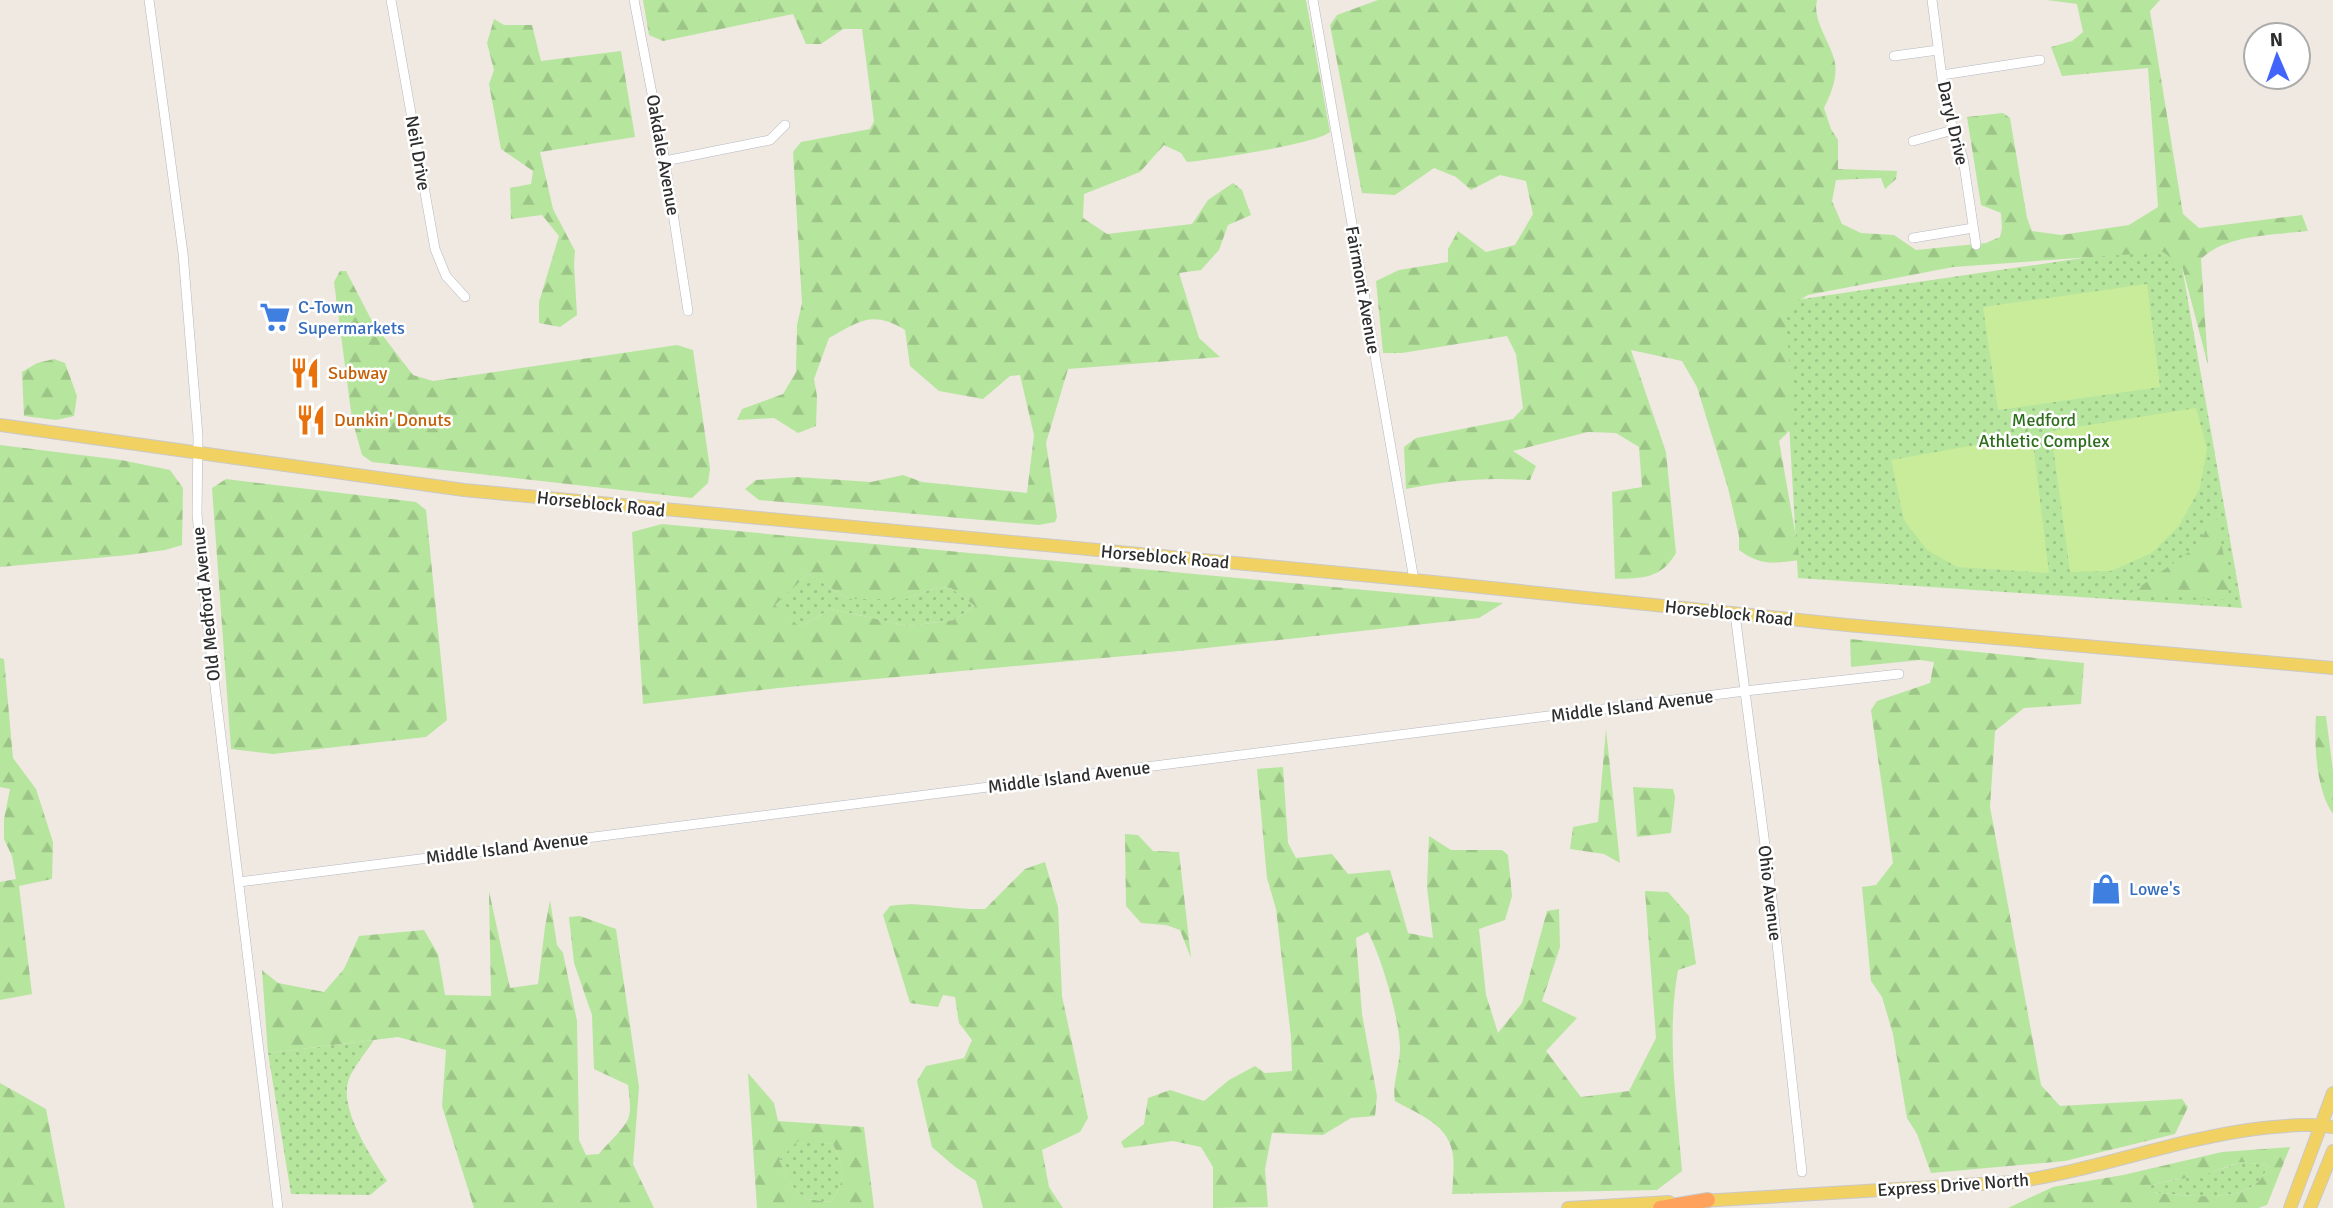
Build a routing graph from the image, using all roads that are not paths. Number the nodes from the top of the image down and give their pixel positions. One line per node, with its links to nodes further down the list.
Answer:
1 (149, 0): 20 (street, Old Medford Avenue)
2 (391, 0): 17 (street, Neil Drive)
3 (634, 0): 13 (street, Oakdale Avenue)
4 (1313, 0): 21 (street, Fairmont Avenue)
5 (1932, 0): 6 (street, Daryl Drive)
6 (1938, 50): 7 (street); 9 (street, Daryl Drive)
7 (1894, 56)
8 (2040, 60): 9 (street)
9 (1942, 75): 11 (street, Daryl Drive)
10 (785, 125): 13 (street)
11 (1953, 130): 12 (street); 14 (street, Daryl Drive)
12 (1913, 141)
13 (665, 161): 18 (street, Oakdale Avenue)
14 (1973, 229): 15 (street); 16 (street, Daryl Drive)
15 (1913, 238)
16 (1976, 245)
17 (465, 297)
18 (688, 311)
19 (0, 425): 20 (main road, Horseblock Road)
20 (197, 453): 21 (main road, Horseblock Road); 26 (street, Old Medford Avenue)
21 (1414, 580): 22 (main road, Horseblock Road)
22 (1735, 614): 23 (main road, Horseblock Road); 25 (street, Ohio Avenue)
23 (2333, 668)
24 (1899, 674): 25 (street, Middle Island Avenue)
25 (1745, 691): 26 (street, Middle Island Avenue); 30 (street, Ohio Avenue)
26 (239, 882): 32 (street, Old Medford Avenue)
27 (2333, 1093): 28 (main road)
28 (2327, 1126): 31 (main road, Express Drive North); 35 (main road)
29 (2333, 1151): 36 (main road)
30 (1802, 1172)
31 (1708, 1200): 33 (main road, Express Drive North); 34 (highway)
32 (278, 1208)
33 (1568, 1208)
34 (1660, 1208)
35 (2290, 1208)
36 (2310, 1208)

